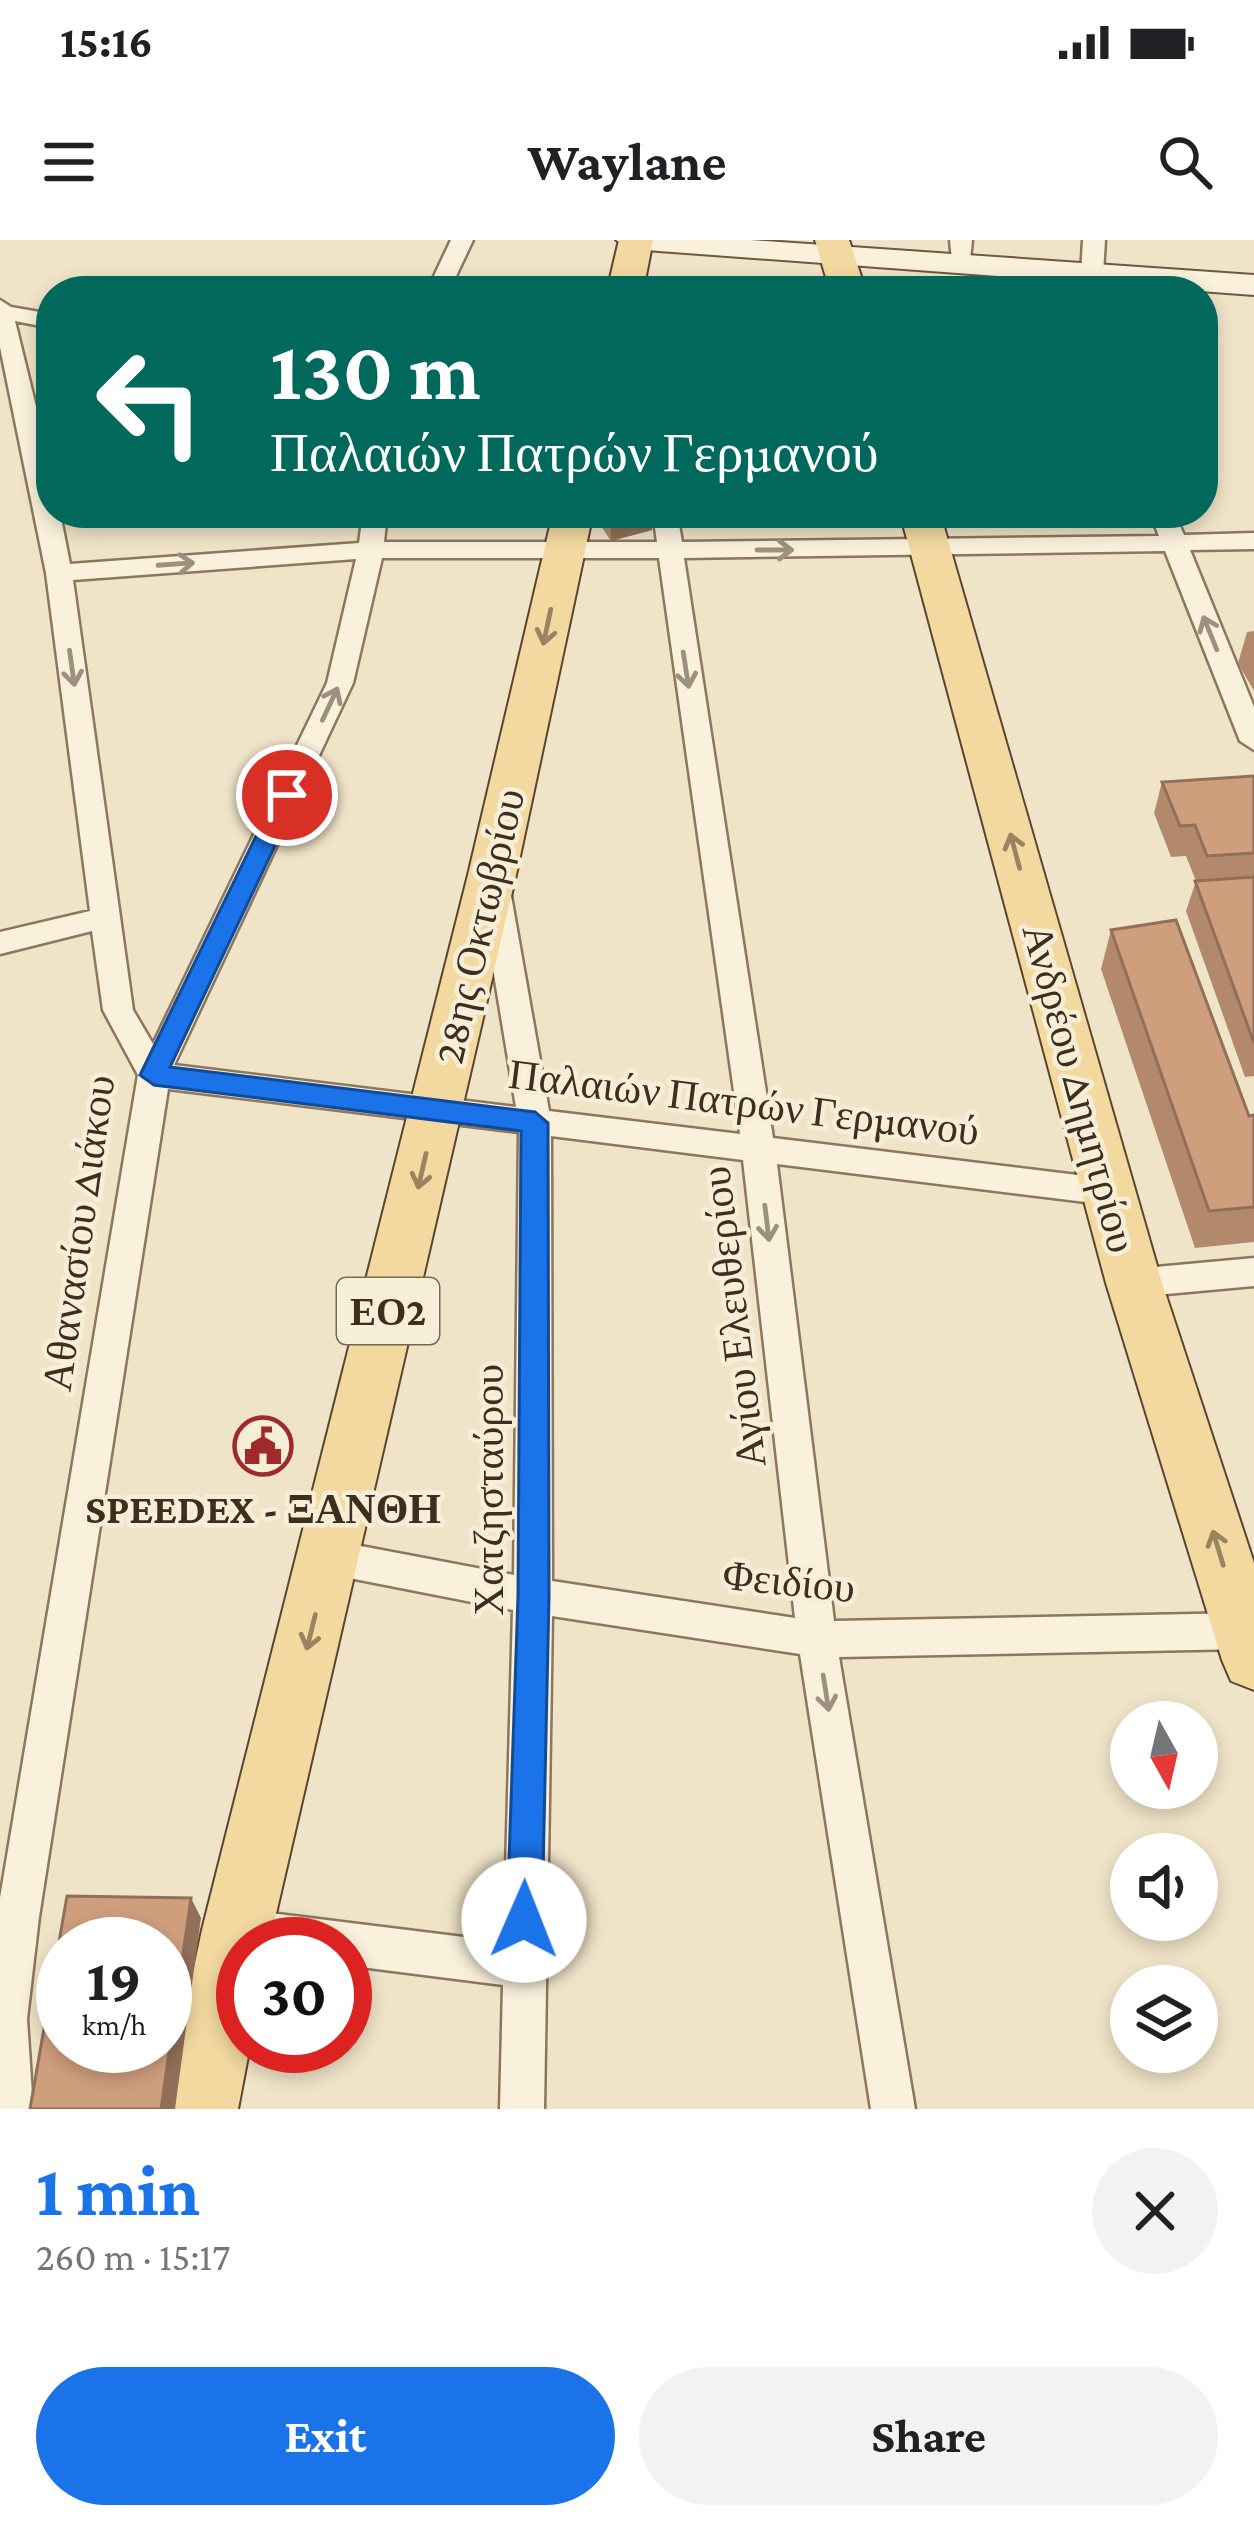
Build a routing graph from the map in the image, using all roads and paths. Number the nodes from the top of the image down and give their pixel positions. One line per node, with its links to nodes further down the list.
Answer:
1 (462, 240): 6 (street)
2 (635, 240): 4 (street); 7 (main road)
3 (1094, 240): 9 (street)
4 (834, 248): 5 (street)
5 (961, 252): 8 (street)
6 (445, 276)
7 (628, 276)
8 (1058, 276)
9 (1092, 276)
10 (1218, 285): 11 (street)
11 (1254, 285)
12 (1, 310): 13 (street); 14 (street, Αθανασίου Διάκου)
13 (36, 318)
14 (36, 453)
15 (50, 528): 25 (street, Αθανασίου Διάκου)
16 (373, 528): 23 (street)
17 (666, 528): 24 (street, Αγίου Ελευθερίου)
18 (1167, 528): 22 (street)
19 (926, 531): 22 (street); 24 (street, one-way to 19); 34 (main road, Ανδρέου Δημητρίου, one-way to 19)
20 (568, 532): 23 (street); 24 (street); 27 (main road, 28ης Οκτωβρίου / ΕΟ2, one-way to 27)
21 (1254, 541): 22 (street)
22 (1172, 542): 26 (street, one-way to 22)
23 (371, 550): 25 (street, one-way to 23); 30 (street, one-way to 23)
24 (668, 550): 33 (street, Αγίου Ελευθερίου, one-way to 33)
25 (59, 573): 28 (street, Αθανασίου Διάκου, one-way to 28)
26 (1254, 741)
27 (492, 875): 31 (main road, 28ης Οκτωβρίου / ΕΟ2); 32 (street, Χατζησταύρου)
28 (104, 918): 29 (street); 30 (street, Αθανασίου Διάκου)
29 (0, 943)
30 (154, 1075): 31 (street, Παλαιών Πατρών Γερμανού); 41 (street, Αθανασίου Διάκου)
31 (436, 1112): 32 (street, Παλαιών Πατρών Γερμανού); 37 (main road, 28ης Οκτωβρίου / ΕΟ2, one-way to 37)
32 (535, 1123): 33 (street, Παλαιών Πατρών Γερμανού); 38 (street, Χατζησταύρου)
33 (758, 1146): 34 (street, Παλαιών Πατρών Γερμανού); 39 (street, Αγίου Ελευθερίου, one-way to 39)
34 (1109, 1192): 36 (main road, Ανδρέου Δημητρίου)
35 (1254, 1272): 36 (street)
36 (1134, 1283): 40 (main road, Ανδρέου Δημητρίου, one-way to 36)
37 (329, 1557): 38 (street, Φειδίου); 42 (main road, 28ης Οκτωβρίου / ΕΟ2, one-way to 42)
38 (533, 1596): 39 (street, Φειδίου); 44 (street, Χατζησταύρου)
39 (817, 1639): 40 (street, Φειδίου); 49 (street, Αγίου Ελευθερίου, one-way to 49)
40 (1249, 1645)
41 (6, 1914): 46 (street, Αθανασίου Διάκου)
42 (240, 1917)
43 (372, 1947): 44 (street)
44 (523, 1966): 48 (street, Χατζησταύρου)
45 (216, 2034): 47 (main road, 28ης Οκτωβρίου / ΕΟ2)
46 (10, 2109)
47 (201, 2109)
48 (522, 2109)
49 (893, 2109)

